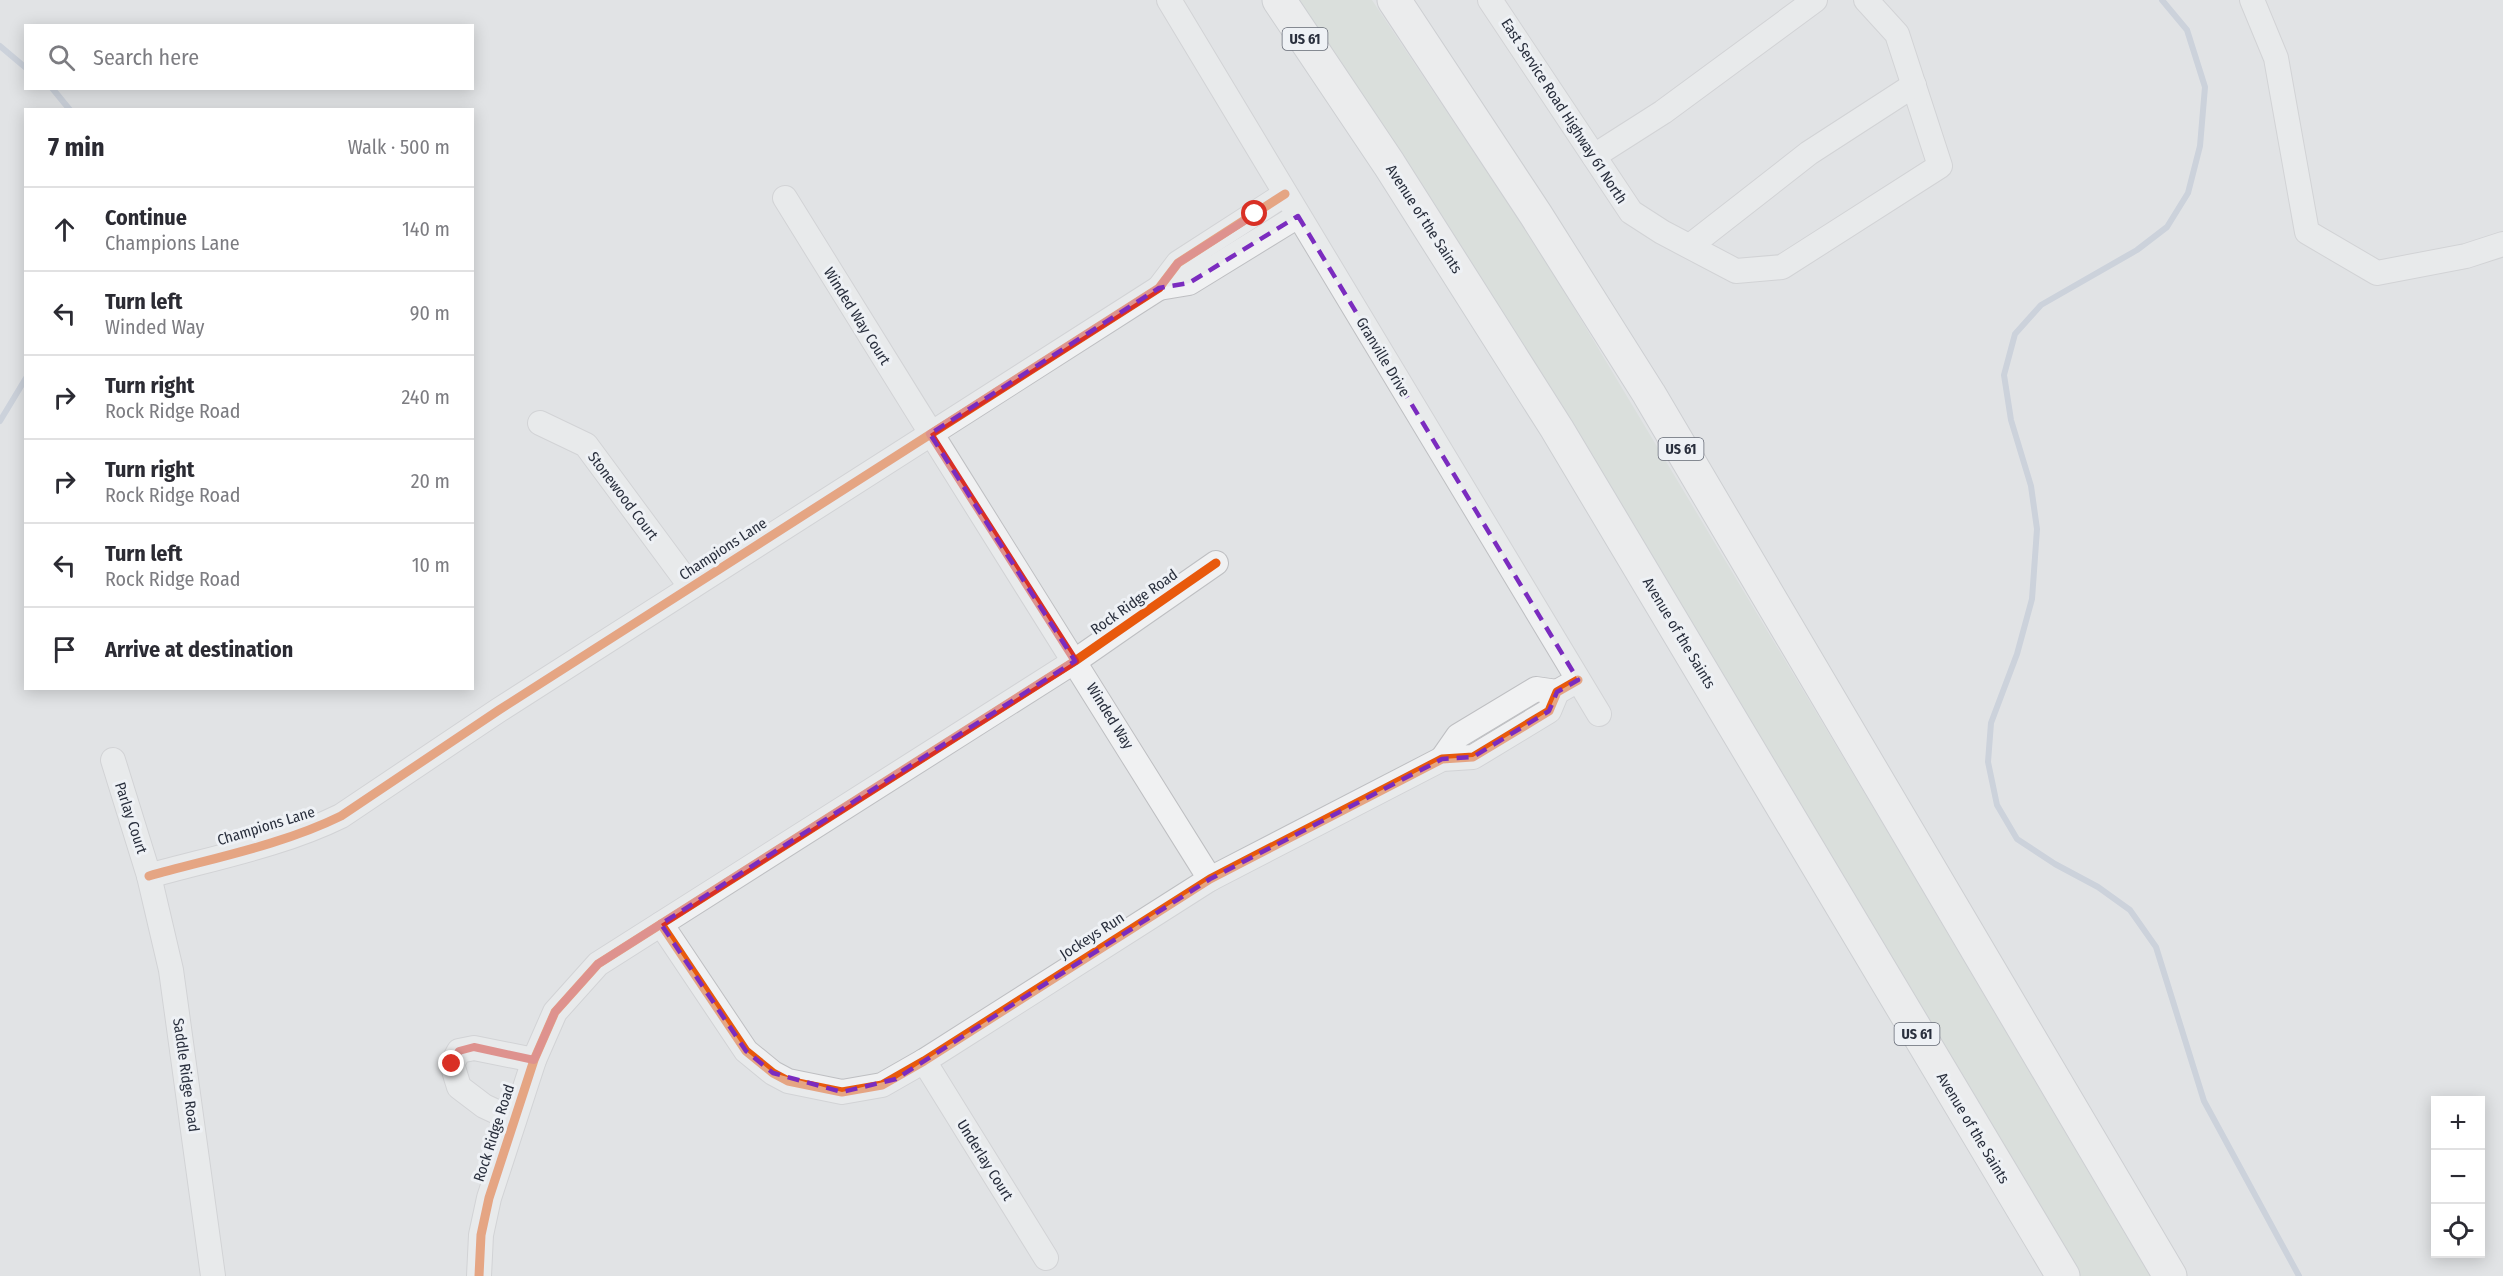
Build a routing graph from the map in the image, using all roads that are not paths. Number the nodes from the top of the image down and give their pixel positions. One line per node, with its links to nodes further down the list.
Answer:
1 (1169, 0): 10 (street, Granville Drive)
2 (1279, 0): 33 (highway, Avenue of the Saints / US 61)
3 (1394, 0): 34 (highway, US 61)
4 (1490, 0): 9 (street, East Service Road Highway 61 North)
5 (1815, 0): 9 (street)
6 (1866, 0): 8 (street)
7 (2252, 0): 13 (street)
8 (1914, 85): 14 (street); 14 (street, East Service Road Highway 61 North)
9 (1594, 156): 14 (street, East Service Road Highway 61 North)
10 (1285, 194): 12 (street, Granville Drive); 15 (street, Champions Lane)
11 (785, 198): 17 (street, Winded Way Court)
12 (1298, 216): 15 (street, Champions Lane); 21 (street, Granville Drive)
13 (2503, 244)
14 (1690, 246)
15 (1159, 288): 17 (street, Champions Lane)
16 (540, 423): 19 (street, Stonewood Court)
17 (930, 434): 19 (street, Champions Lane); 20 (street, Winded Way)
18 (1216, 563): 20 (street, Rock Ridge Road)
19 (691, 587): 24 (street, Champions Lane)
20 (1075, 661): 25 (street, Winded Way); 26 (street, Rock Ridge Road)
21 (1568, 686): 22 (street, Granville Drive); 25 (street, Jockeys Run)
22 (1599, 714)
23 (113, 760): 24 (street, Parlay Court)
24 (149, 876): 31 (street, Saddle Ridge Road)
25 (1210, 879): 28 (street, Jockeys Run)
26 (662, 924): 27 (street, Rock Ridge Road); 28 (street, Jockeys Run)
27 (534, 1060): 29 (street, Rock Ridge Road); 29 (street, Rock Ridge Road)
28 (924, 1061): 30 (street, Underlay Court)
29 (514, 1120): 32 (street, Rock Ridge Road)
30 (1046, 1258)
31 (213, 1276)
32 (479, 1276)
33 (2063, 1276)
34 (2170, 1276)

